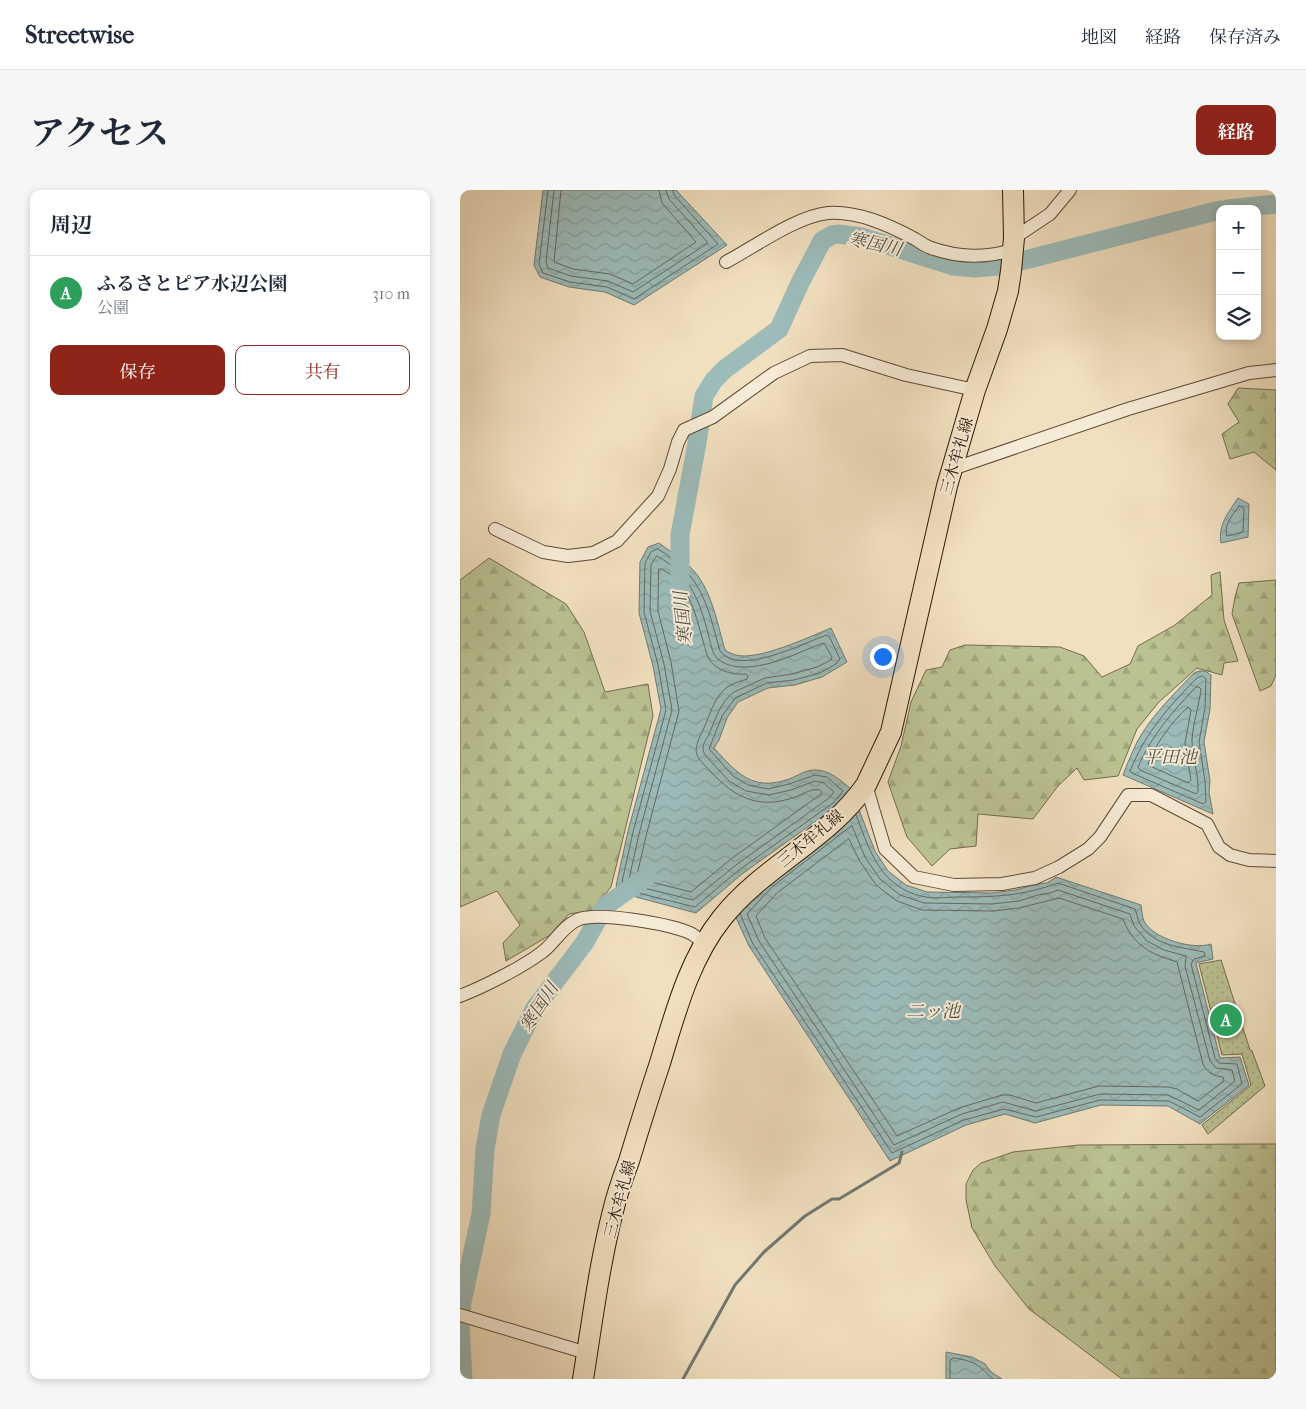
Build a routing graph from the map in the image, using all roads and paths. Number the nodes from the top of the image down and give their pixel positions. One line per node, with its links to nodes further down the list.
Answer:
1 (1013, 190): 3 (main road, 三木牟礼線)
2 (1070, 190): 3 (street)
3 (1013, 253): 4 (street); 6 (main road, 三木牟礼線)
4 (726, 262)
5 (1276, 370): 7 (street)
6 (975, 390): 7 (main road, 三木牟礼線); 8 (street)
7 (952, 469): 9 (main road, 三木牟礼線)
8 (495, 529)
9 (864, 789): 10 (street); 11 (main road, 三木牟礼線)
10 (1276, 861)
11 (708, 938): 12 (street); 14 (main road, 三木牟礼線)
12 (460, 996)
13 (460, 1315): 14 (street)
14 (587, 1353): 15 (main road, 三木牟礼線)
15 (583, 1379)

